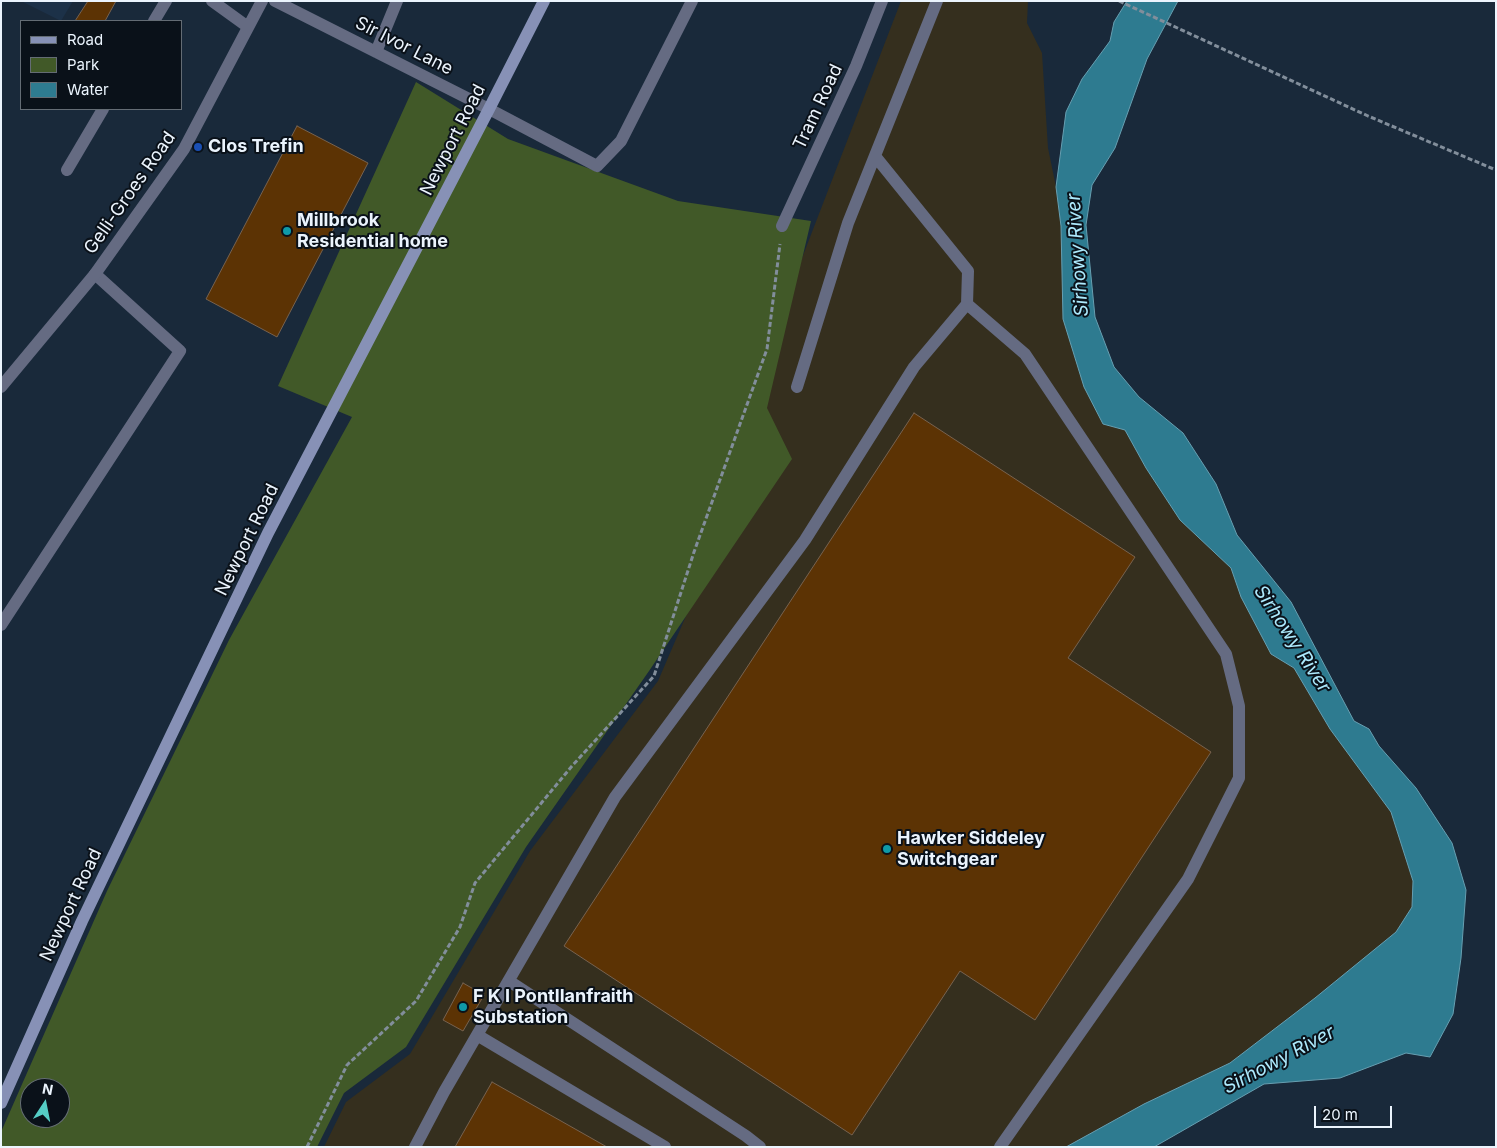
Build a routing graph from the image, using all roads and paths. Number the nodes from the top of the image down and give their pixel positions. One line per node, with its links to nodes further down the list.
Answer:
1 (166, 1): 11 (street)
2 (212, 1): 12 (street)
3 (262, 1): 12 (street, Gelli-Groes Road)
4 (275, 1): 13 (street, Sir Ivor Lane)
5 (397, 1): 13 (street)
6 (544, 1): 14 (main road, Newport Road)
7 (692, 1): 14 (street, Sir Ivor Lane)
8 (882, 1): 19 (street, Tram Road)
9 (937, 1): 16 (street)
10 (1119, 1): 18 (path)
11 (155, 20)
12 (248, 27): 20 (street, Gelli-Groes Road)
13 (376, 52): 14 (street, Sir Ivor Lane)
14 (490, 109): 27 (main road, Newport Road)
15 (102, 110): 17 (street)
16 (875, 156): 21 (street); 23 (street)
17 (67, 170)
18 (1496, 170)
19 (782, 226): 28 (path)
20 (95, 274): 22 (street, Gelli-Groes Road); 24 (street)
21 (967, 304): 25 (street); 32 (street)
22 (1, 387)
23 (797, 388)
24 (1, 624)
25 (508, 981): 26 (street); 31 (street)
26 (477, 1035): 29 (street); 30 (street)
27 (1, 1104)
28 (308, 1147)
29 (415, 1147)
30 (665, 1147)
31 (760, 1147)
32 (1000, 1147)

